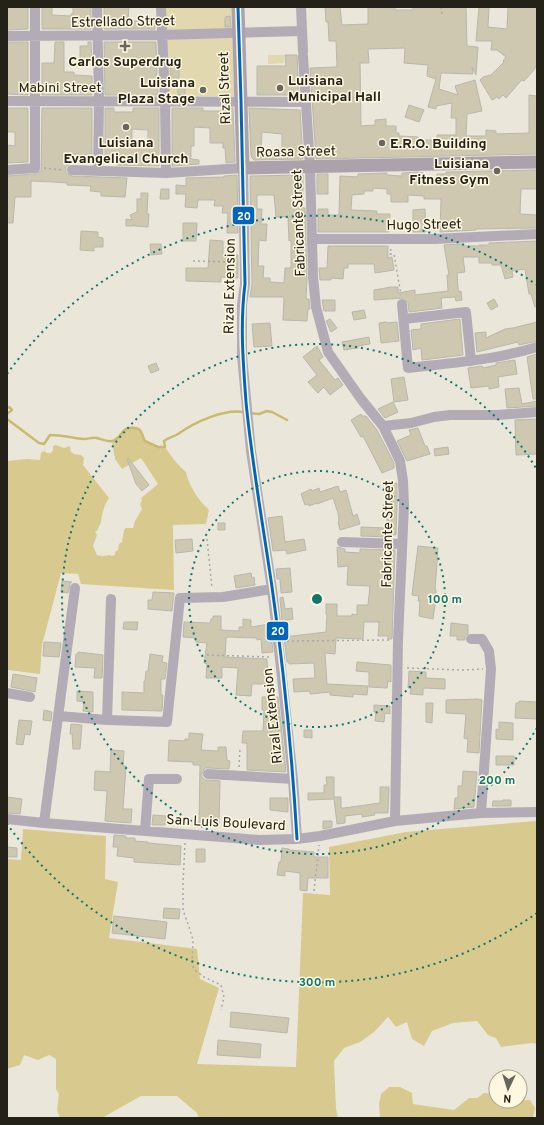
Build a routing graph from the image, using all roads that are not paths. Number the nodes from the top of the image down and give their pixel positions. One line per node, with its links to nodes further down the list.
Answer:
1 (35, 7): 10 (street)
2 (96, 7): 11 (street)
3 (161, 7): 8 (street)
4 (238, 7): 7 (main road, Rizal Street)
5 (301, 7): 6 (street, Fabricante Street)
6 (302, 31): 7 (street, Estrellado Street); 17 (street, Fabricante Street)
7 (238, 33): 8 (street, Estrellado Street); 16 (main road, Rizal Street)
8 (162, 35): 11 (street, Estrellado Street); 12 (street)
9 (7, 36): 10 (street, Estrellado Street)
10 (34, 36): 11 (street, Estrellado Street); 14 (street)
11 (97, 36): 15 (street)
12 (165, 100): 15 (street, Mabini Street); 16 (street, Mabini Street); 24 (street)
13 (7, 101): 14 (street, Mabini Street)
14 (35, 101): 15 (street, Mabini Street); 21 (street)
15 (100, 101): 23 (street)
16 (241, 101): 17 (street, Mabini Street); 20 (main road, Rizal Street)
17 (306, 102): 19 (street, Fabricante Street)
18 (537, 162): 19 (main road, Roasa Street)
19 (310, 167): 20 (main road, Roasa Street); 26 (street, Fabricante Street)
20 (243, 168): 24 (street, Roasa Street); 36 (street, Rizal Extension)
21 (7, 170)
22 (72, 170): 23 (street, Roasa Street)
23 (98, 171): 24 (street, Roasa Street)
24 (166, 173)
25 (537, 234): 26 (street, Hugo Street)
26 (312, 239): 32 (street, Fabricante Street)
27 (402, 304): 28 (street)
28 (404, 319): 30 (street); 30 (street)
29 (537, 348): 30 (street)
30 (471, 361)
31 (537, 412): 32 (street)
32 (383, 426): 34 (street, Fabricante Street)
33 (342, 542): 34 (street)
34 (402, 544): 49 (street, Fabricante Street)
35 (75, 588): 41 (street)
36 (272, 589): 42 (street); 45 (street, Rizal Extension)
37 (111, 599): 42 (street)
38 (471, 639): 47 (street)
39 (7, 693): 40 (street)
40 (30, 697)
41 (59, 716): 42 (street); 50 (street)
42 (107, 720)
43 (208, 774): 45 (street)
44 (177, 779): 51 (street)
45 (293, 779): 52 (street, Rizal Extension)
46 (537, 812): 47 (street, San Luis Boulevard)
47 (481, 813): 49 (street, San Luis Boulevard)
48 (7, 819): 50 (street, San Luis Boulevard)
49 (394, 821): 52 (street, San Luis Boulevard)
50 (44, 823): 51 (street, San Luis Boulevard)
51 (145, 831): 52 (street, San Luis Boulevard)
52 (297, 839)

